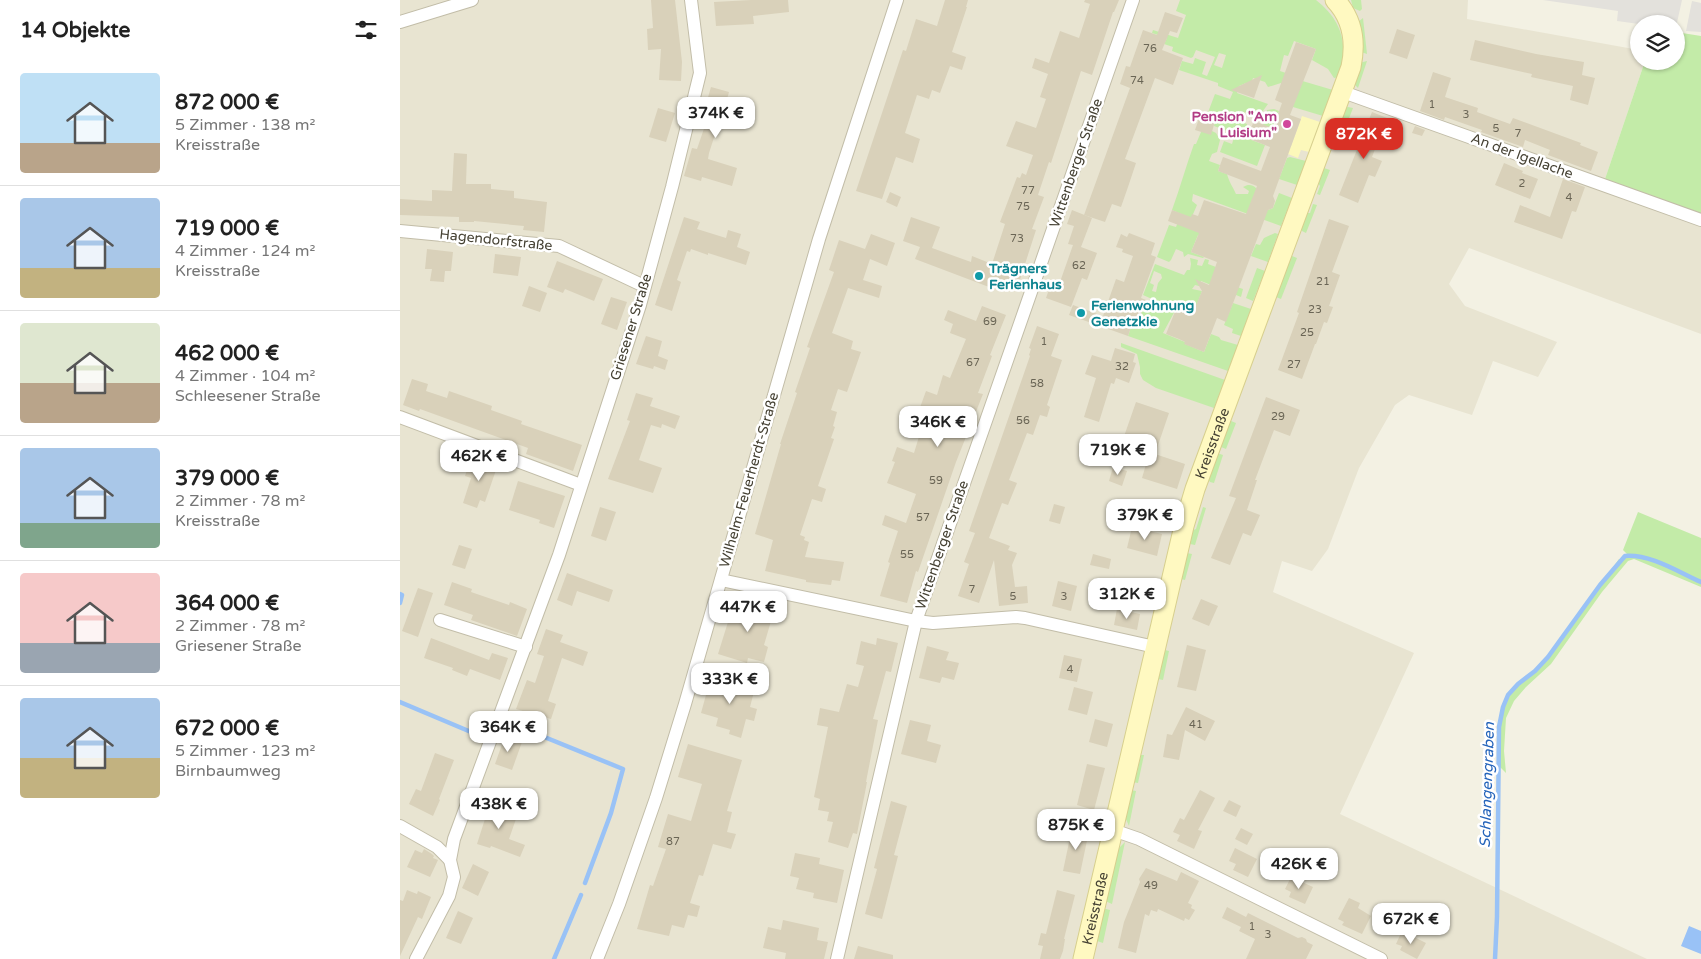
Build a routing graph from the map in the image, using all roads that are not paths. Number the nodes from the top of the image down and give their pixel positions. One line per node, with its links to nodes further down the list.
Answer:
1 (472, 0): 6 (street)
2 (691, 0): 10 (street, Griesener Straße)
3 (898, 0): 13 (street, Wilhelm-Feuerherdt-Straße)
4 (1133, 0): 15 (street, Wittenberger Straße)
5 (1335, 0): 7 (main road, Kreisstraße)
6 (400, 22)
7 (1342, 92): 8 (street, An der Igellache); 17 (main road, Kreisstraße)
8 (1701, 220)
9 (400, 231): 10 (street, Hagendorfstraße)
10 (644, 286): 12 (street, Griesener Straße)
11 (400, 417): 12 (street)
12 (581, 485): 16 (street, Griesener Straße)
13 (720, 580): 15 (street); 22 (street, Wilhelm-Feuerherdt-Straße)
14 (440, 620): 16 (street)
15 (916, 621): 17 (street); 23 (street, Wittenberger Straße)
16 (526, 647): 20 (street, Griesener Straße)
17 (1155, 647): 19 (main road, Kreisstraße)
18 (400, 826): 20 (street)
19 (1113, 830): 24 (main road, Kreisstraße); 25 (street)
20 (450, 860): 21 (street, Griesener Straße)
21 (416, 959)
22 (597, 959)
23 (837, 959)
24 (1083, 959)
25 (1381, 959)

